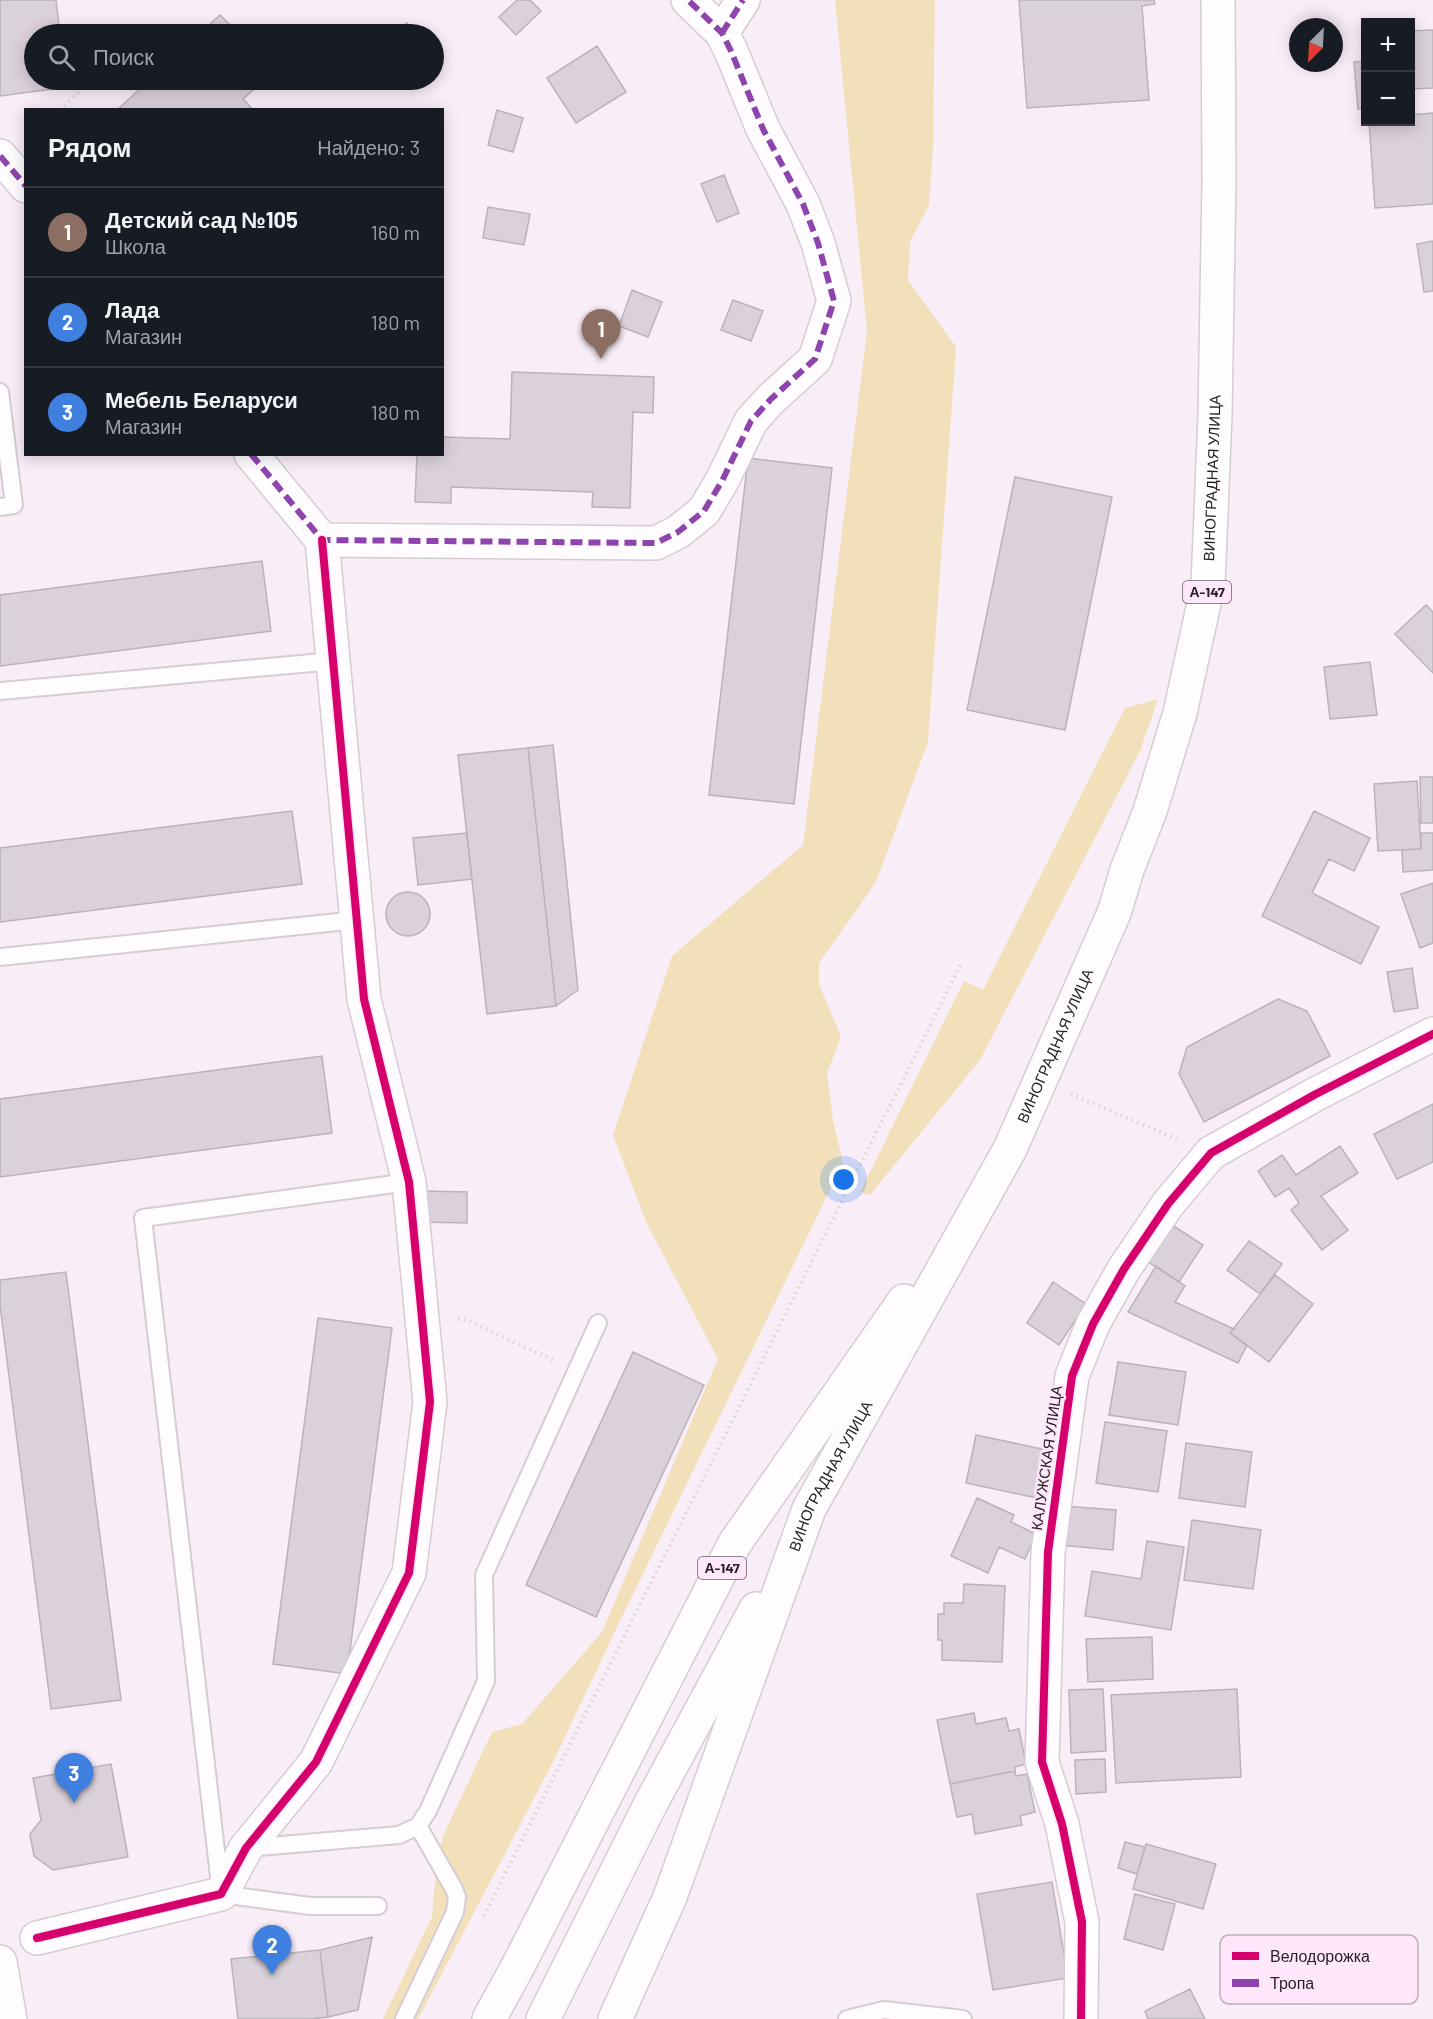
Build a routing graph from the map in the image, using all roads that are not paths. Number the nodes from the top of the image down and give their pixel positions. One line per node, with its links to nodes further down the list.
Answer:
1 (688, 0): 4 (street)
2 (743, 0): 4 (street)
3 (1218, 0): 16 (street, ВИНОГРАДНАЯ УЛИЦА / А-147)
4 (722, 33): 10 (street)
5 (0, 156): 6 (street)
6 (24, 184)
7 (0, 392): 9 (lane)
8 (252, 456): 10 (street)
9 (0, 507)
10 (322, 540): 11 (street)
11 (334, 661): 12 (lane); 13 (street)
12 (0, 691)
13 (357, 920): 14 (lane); 17 (street)
14 (0, 957)
15 (1433, 1034): 33 (street, КАЛУЖСКАЯ УЛИЦА)
16 (1010, 1149): 19 (street, ВИНОГРАДНАЯ УЛИЦА / А-147); 28 (street, А-147)
17 (409, 1182): 21 (street); 22 (lane)
18 (598, 1323): 20 (lane)
19 (809, 1509): 29 (street); 30 (street, ВИНОГРАДНАЯ УЛИЦА / А-147)
20 (418, 1826): 21 (lane); 27 (lane)
21 (246, 1848): 22 (street)
22 (221, 1894): 23 (lane); 24 (street)
23 (378, 1906)
24 (37, 1938)
25 (0, 1962): 26 (street)
26 (10, 2019)
27 (404, 2019)
28 (489, 2019)
29 (543, 2019)
30 (615, 2019)
31 (847, 2019): 32 (lane)
32 (963, 2019)
33 (1081, 2019)

